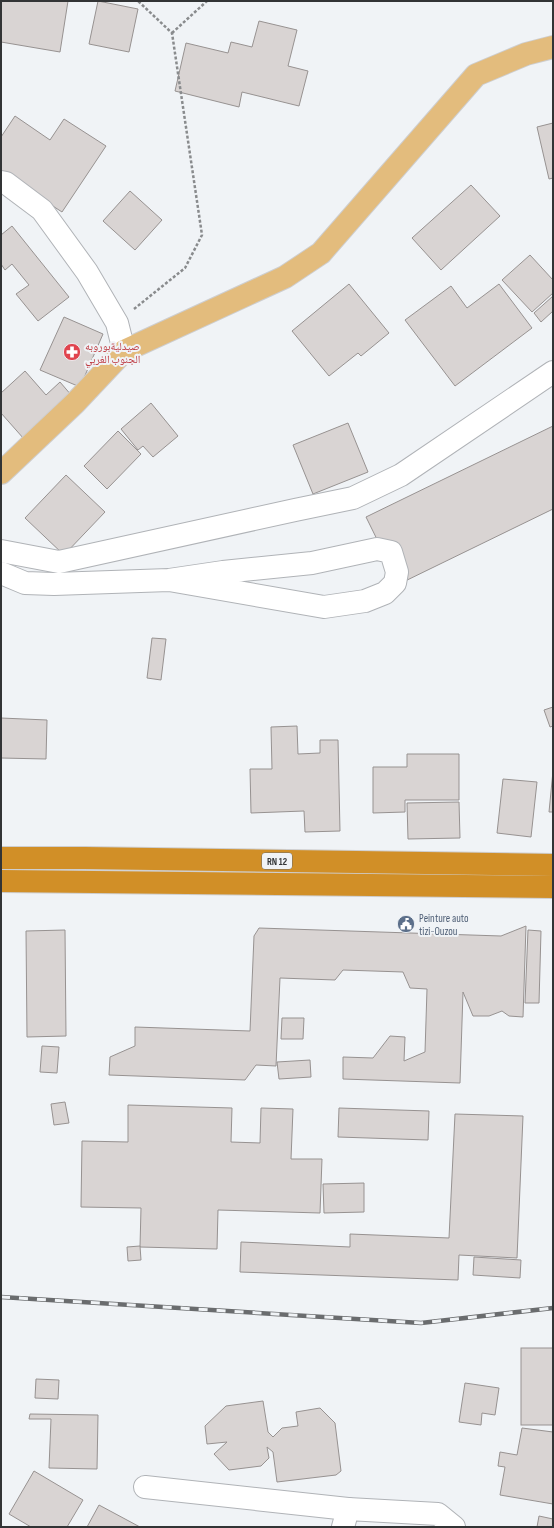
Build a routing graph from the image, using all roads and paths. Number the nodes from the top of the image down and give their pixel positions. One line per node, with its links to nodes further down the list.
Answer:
1 (138, 1): 3 (path)
2 (207, 1): 3 (path)
3 (172, 33): 6 (path)
4 (553, 47): 7 (main road)
5 (1, 182): 6 (street)
6 (117, 323): 7 (street)
7 (124, 351): 9 (main road)
8 (553, 372): 10 (street)
9 (1, 473)
10 (1, 551)
11 (1, 573): 12 (street)
12 (169, 580): 12 (street)
13 (1, 858): 14 (highway, RN 12)
14 (553, 865)
15 (1, 881): 16 (highway, RN 12)
16 (553, 887)
17 (145, 1487): 18 (street)
18 (345, 1518): 19 (street)
19 (454, 1527)

